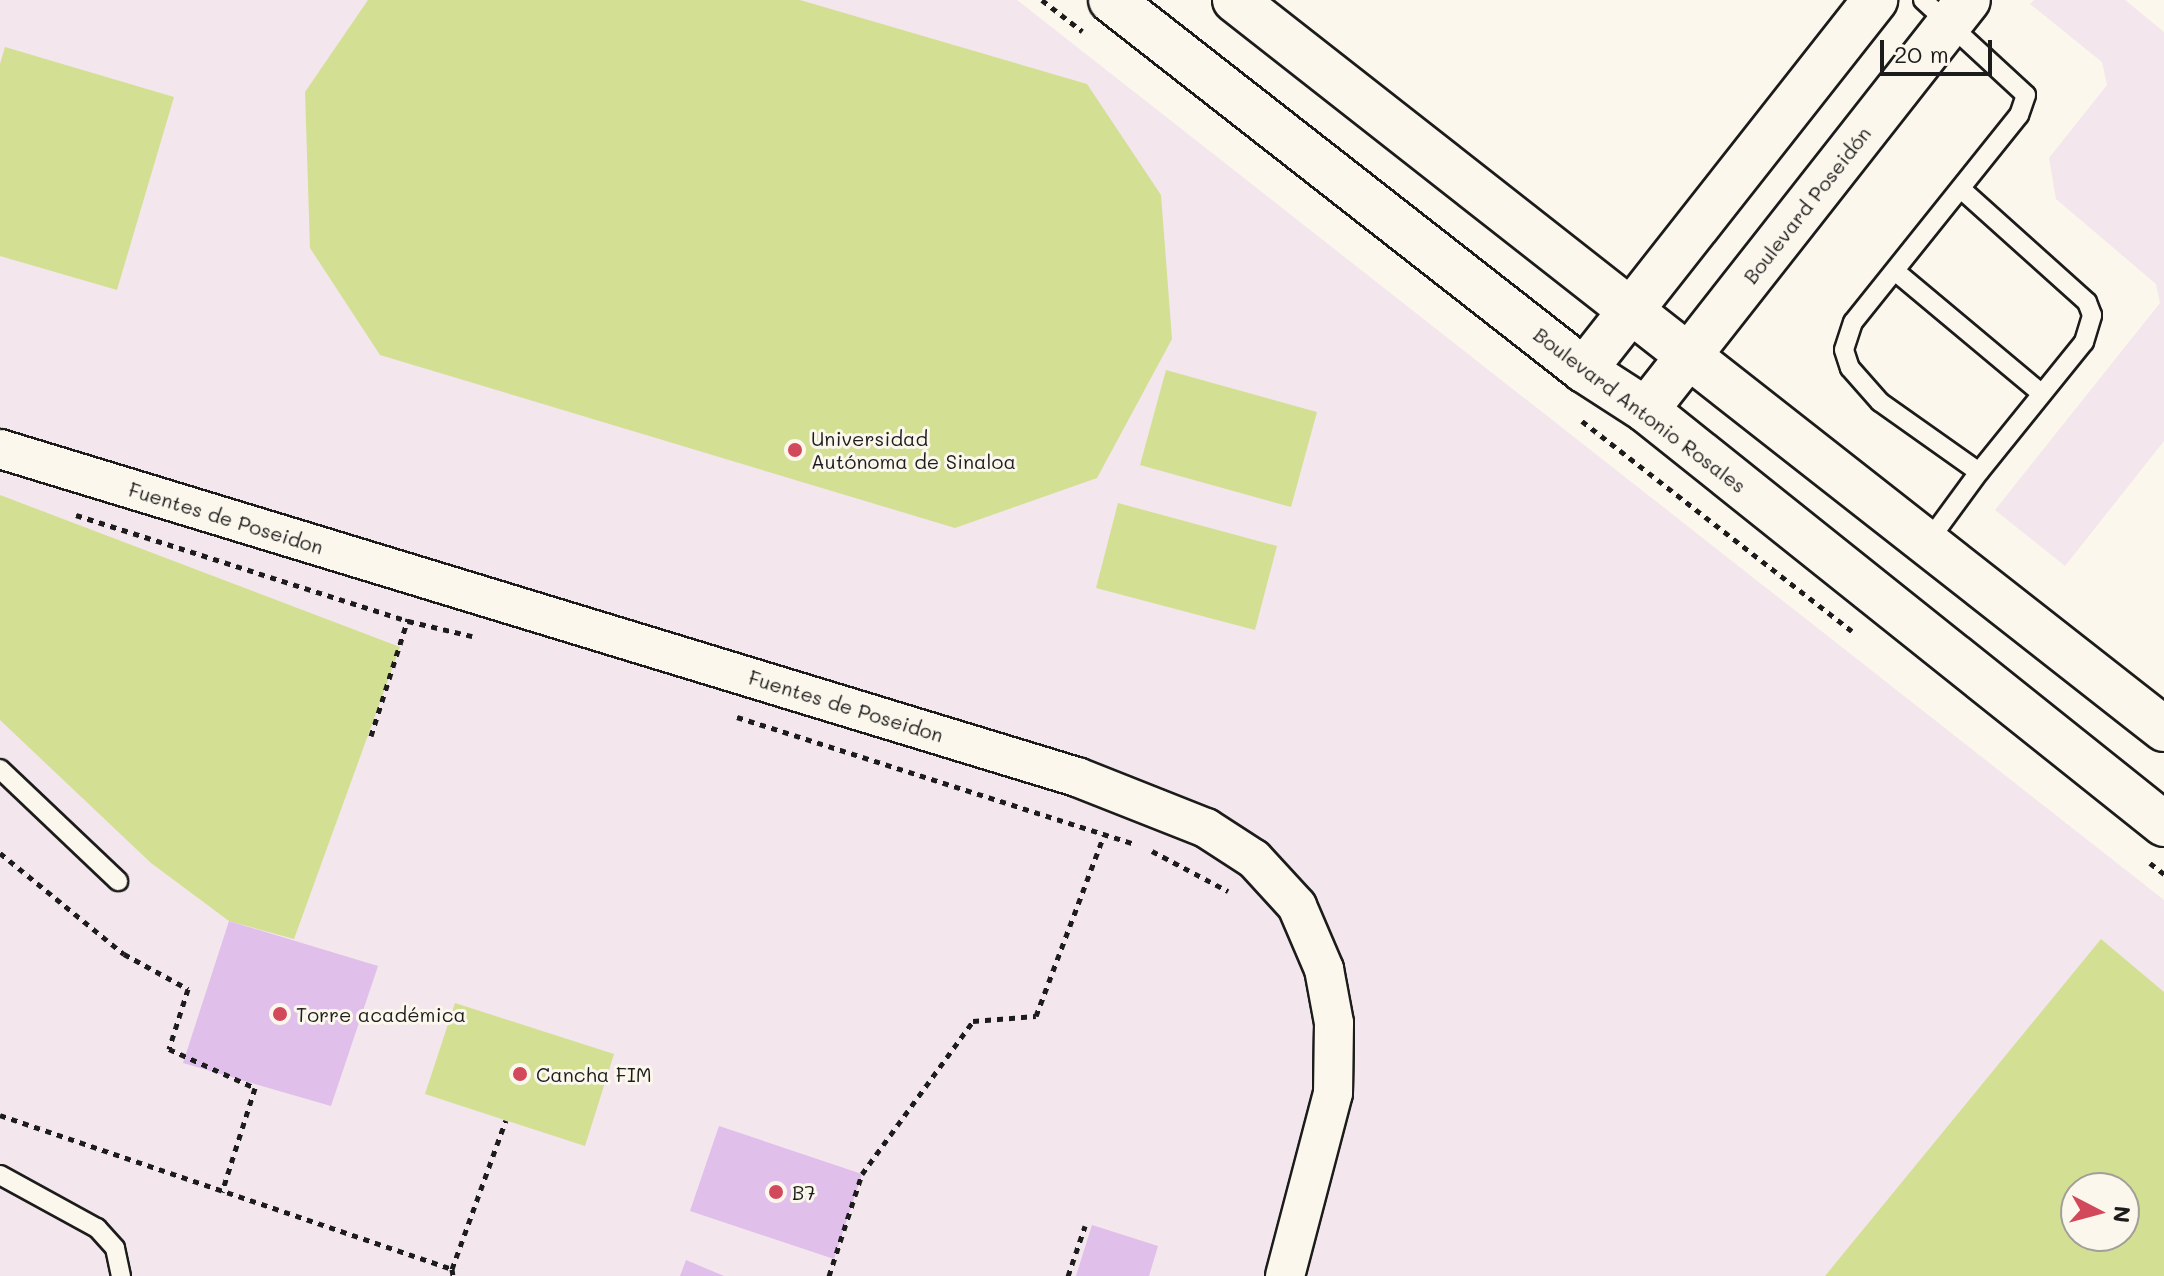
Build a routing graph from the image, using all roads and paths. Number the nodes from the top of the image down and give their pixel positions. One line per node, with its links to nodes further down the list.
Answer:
1 (1042, 0): 6 (path)
2 (1111, 0): 11 (main road, Boulevard Antonio Rosales)
3 (1235, 0): 9 (main road)
4 (1875, 0): 9 (main road)
5 (1947, 8): 7 (lane); 10 (main road, Boulevard Poseidón)
6 (1092, 39)
7 (1962, 190): 8 (lane); 12 (lane)
8 (1895, 271): 12 (lane); 16 (lane)
9 (1631, 311): 10 (main road); 11 (main road)
10 (1689, 356): 13 (main road, Boulevard Poseidón); 18 (main road)
11 (1584, 370): 13 (main road, Boulevard Antonio Rosales)
12 (2041, 393): 16 (lane)
13 (1646, 410): 27 (main road, Boulevard Antonio Rosales)
14 (1571, 413): 21 (path)
15 (0, 449): 19 (street, Fuentes de Poseidon)
16 (1979, 472): 18 (lane)
17 (69, 513): 20 (path)
18 (1927, 543): 23 (main road)
19 (418, 576): 20 (path); 41 (street, Fuentes de Poseidon)
20 (408, 621): 24 (path)
21 (1861, 639)
22 (722, 712): 26 (path)
23 (2164, 729)
24 (371, 736)
25 (0, 769): 30 (lane)
26 (1104, 835): 31 (path); 39 (path)
27 (2151, 839): 29 (path)
28 (0, 853): 35 (path)
29 (2164, 874)
30 (118, 881)
31 (1231, 893)
32 (0, 1115): 35 (path)
33 (506, 1120): 37 (path)
34 (0, 1175): 38 (lane)
35 (222, 1192): 37 (path)
36 (1085, 1226): 40 (path)
37 (452, 1273)
38 (121, 1276)
39 (829, 1276)
40 (1068, 1276)
41 (1285, 1276)

